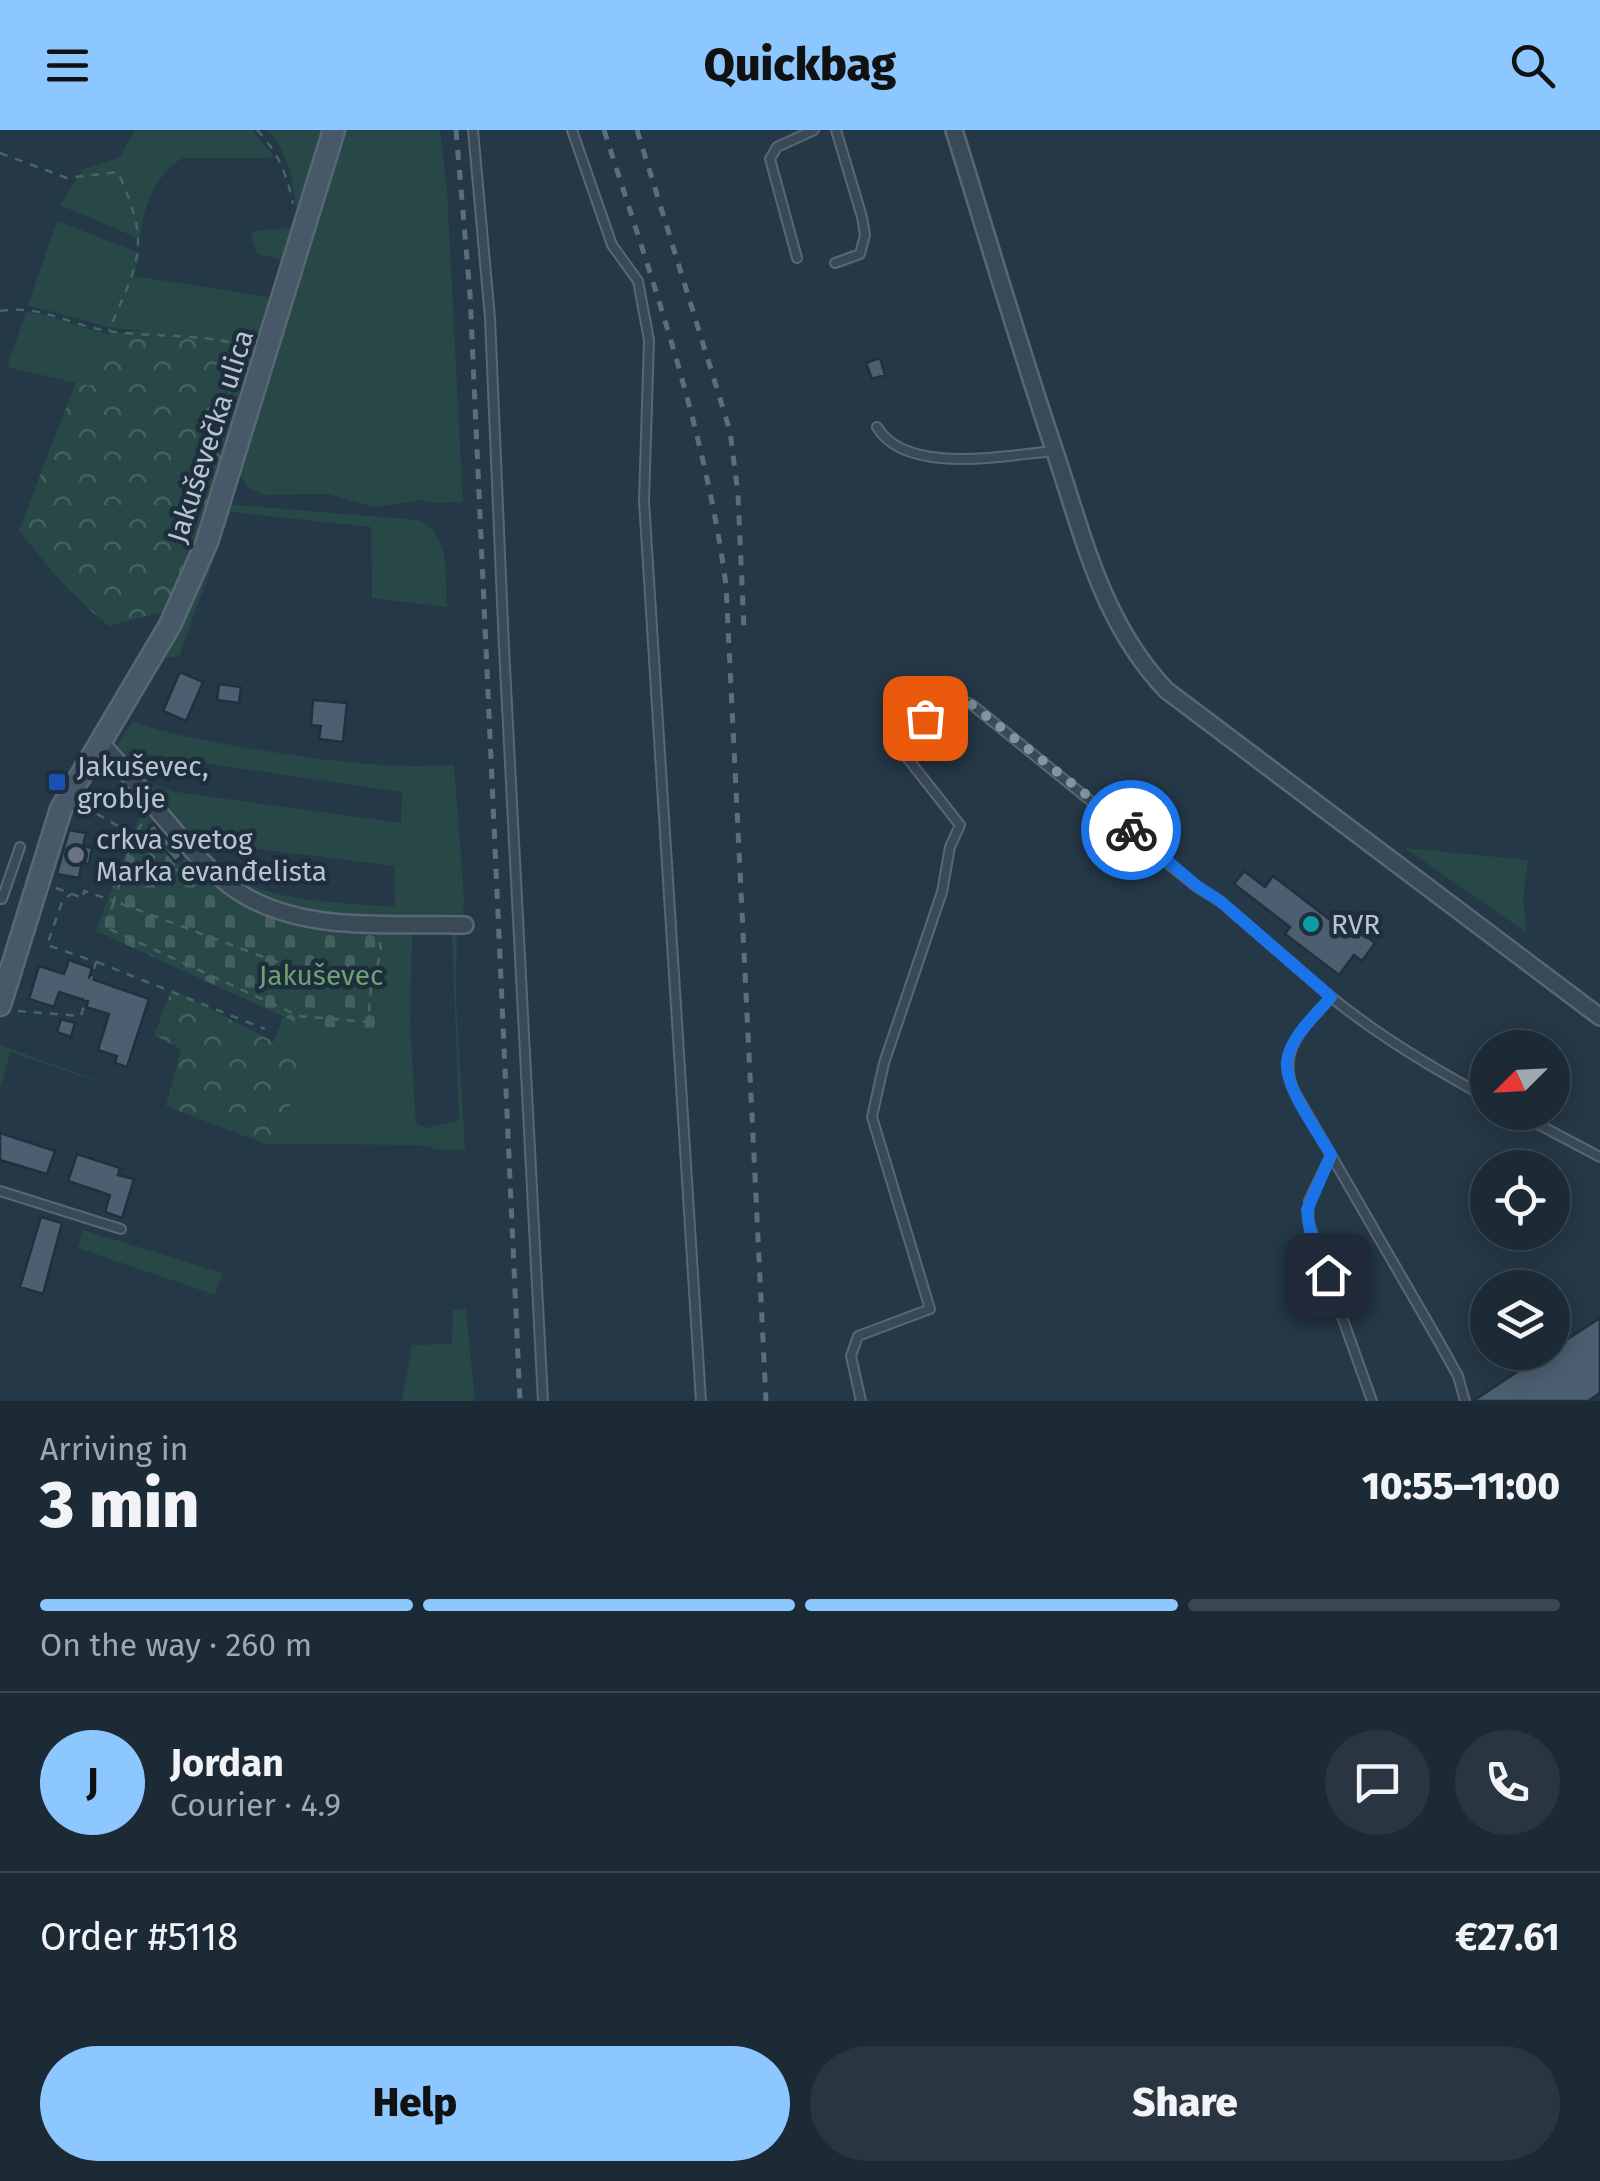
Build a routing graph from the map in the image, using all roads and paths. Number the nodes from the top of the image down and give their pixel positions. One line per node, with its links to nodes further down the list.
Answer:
1 (257, 130): 9 (path)
2 (334, 130): 9 (main road, Jakuševečka ulica)
3 (473, 130): 41 (lane)
4 (572, 130): 42 (lane)
5 (836, 130): 11 (lane)
6 (954, 130): 16 (street)
7 (809, 131): 10 (lane)
8 (0, 153): 13 (path)
9 (302, 234): 14 (main road, Jakuševečka ulica)
10 (797, 258)
11 (836, 263)
12 (0, 311): 13 (path)
13 (109, 331): 14 (path)
14 (264, 356): 17 (main road, Jakuševečka ulica)
15 (876, 427): 16 (lane)
16 (1054, 451): 33 (street)
17 (100, 742): 22 (street); 32 (main road, Jakuševečka ulica)
18 (77, 803): 20 (path)
19 (148, 817): 20 (path)
20 (134, 835): 22 (path); 26 (path)
21 (20, 847): 25 (lane)
22 (198, 861): 27 (street)
23 (46, 885): 24 (path)
24 (71, 894): 26 (path); 29 (path)
25 (2, 899)
26 (114, 901): 28 (path); 30 (path)
27 (465, 925)
28 (377, 934)
29 (96, 962): 32 (path); 34 (path)
30 (293, 968)
31 (1331, 997): 35 (lane); 37 (lane); 43 (lane)
32 (4, 1007)
33 (1600, 1017)
34 (265, 1029)
35 (1470, 1088)
36 (1548, 1130): 38 (lane)
37 (1331, 1155): 44 (lane); 45 (lane)
38 (1600, 1158)
39 (0, 1191): 40 (lane)
40 (120, 1229)
41 (544, 1401)
42 (701, 1401)
43 (861, 1401)
44 (1372, 1401)
45 (1465, 1401)

